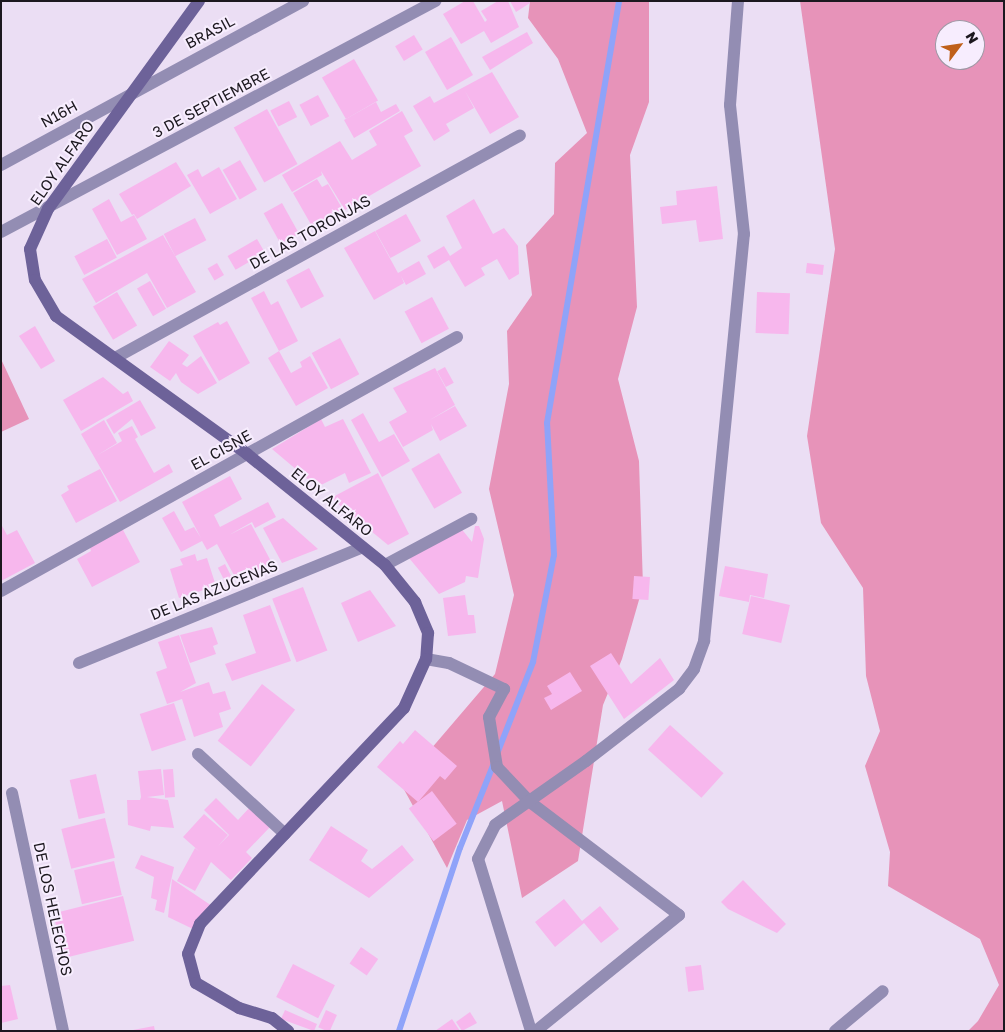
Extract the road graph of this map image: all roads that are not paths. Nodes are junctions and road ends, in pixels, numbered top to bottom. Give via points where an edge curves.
1 (199, 1) edge
2 (303, 1) edge
3 (434, 1) edge
4 (738, 1) edge
5 (133, 92) junction
6 (520, 135) dead end
7 (1, 165) edge
8 (48, 209) junction
9 (1, 232) edge
10 (458, 336) dead end
11 (115, 358) junction
12 (247, 454) junction
13 (471, 519) dead end
14 (361, 548) junction
15 (385, 565) junction
16 (1, 591) edge
17 (426, 659) junction
18 (79, 663) dead end
19 (198, 754) dead end
20 (12, 793) dead end
21 (530, 802) junction
22 (285, 834) junction
23 (883, 991) dead end
24 (63, 1031) edge
25 (288, 1031) edge
26 (531, 1031) edge
27 (536, 1031) edge
28 (835, 1031) edge

1 - 5 street, ELOY ALFARO
2 - 5 street, BRASIL
3 - 8 street, 3 DE SEPTIEMBRE
4 - 21 street via 730,104 744,234 704,642 694,669 679,689
5 - 7 street, N16H
5 - 8 street, ELOY ALFARO
6 - 11 street, DE LAS TORONJAS
8 - 9 street, 3 DE SEPTIEMBRE
8 - 11 street, ELOY ALFARO via 30,249 35,280 56,316
10 - 12 street, EL CISNE
11 - 12 street, ELOY ALFARO
12 - 14 street, ELOY ALFARO
12 - 16 street, EL CISNE
13 - 15 street
14 - 15 street, ELOY ALFARO
14 - 18 street, DE LAS AZUCENAS
15 - 17 street, ELOY ALFARO via 415,602 428,633
17 - 21 street via 448,663 504,689 489,718 497,767
17 - 22 street, ELOY ALFARO via 404,708
19 - 22 street
20 - 24 street, DE LOS HELECHOS
21 - 26 street via 495,825 478,860
21 - 27 street via 680,915
22 - 25 street, ELOY ALFARO via 200,924 188,954 196,982 239,1008 272,1018
23 - 28 street

